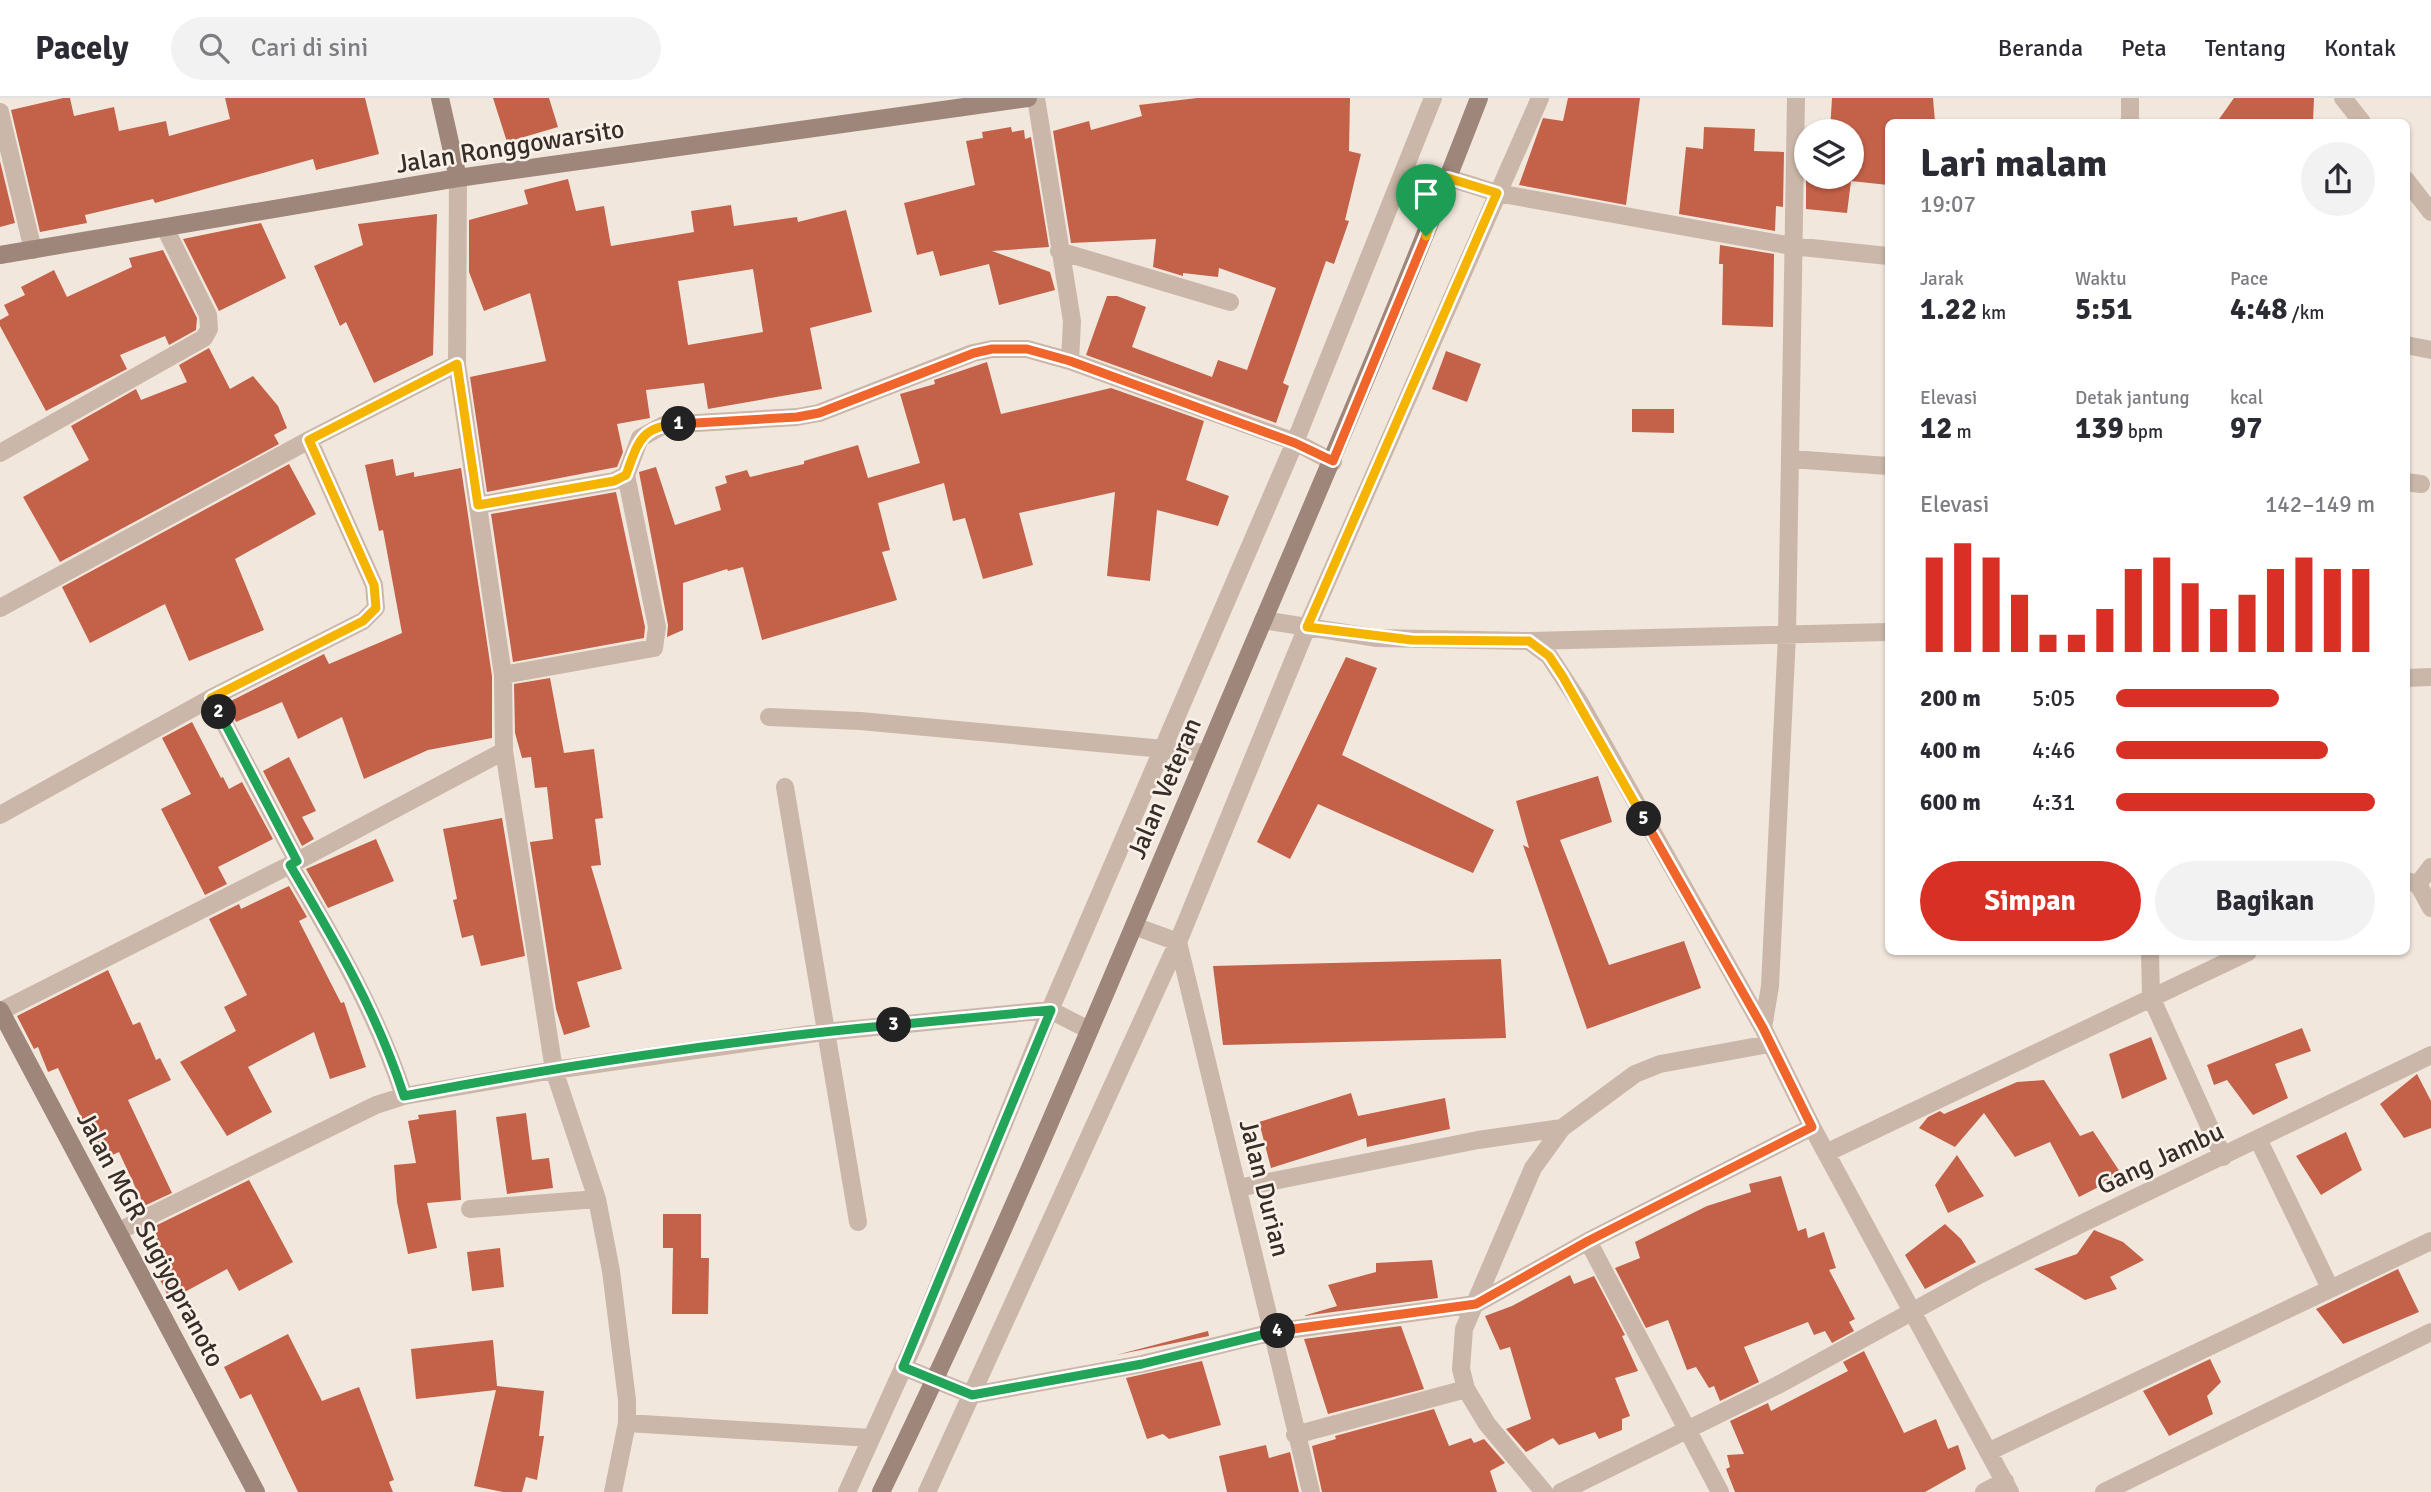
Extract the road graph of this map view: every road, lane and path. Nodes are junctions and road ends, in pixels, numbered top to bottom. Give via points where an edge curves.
1 (440, 98) edge
2 (1022, 98) edge
3 (1028, 98) edge
4 (1036, 98) edge
5 (1433, 98) edge
6 (1479, 98) edge
7 (1540, 98) edge
8 (1796, 98) edge
9 (2130, 98) edge
10 (2343, 98) edge
11 (0, 112) edge
12 (2130, 119) edge
13 (2360, 119) edge
14 (458, 178) junction
15 (1448, 178) junction
16 (2410, 185) edge
17 (1497, 193) junction
18 (2431, 212) edge
19 (166, 228) junction
20 (1792, 246) junction
21 (33, 250) junction
22 (1059, 251) junction
23 (0, 255) edge
24 (1885, 256) edge
25 (1230, 302) dead end
26 (2410, 346) edge
27 (2431, 350) edge
28 (1070, 361) junction
29 (457, 364) junction
30 (309, 440) junction
31 (1295, 443) junction
32 (0, 453) edge
33 (1791, 459) junction
34 (1333, 461) junction
35 (1885, 466) edge
36 (626, 475) junction
37 (478, 505) junction
38 (0, 608) edge
39 (1264, 620) junction
40 (1307, 627) junction
41 (1885, 632) edge
42 (1787, 635) junction
43 (1529, 641) junction
44 (503, 675) junction
45 (2431, 677) edge
46 (2410, 678) edge
47 (211, 698) junction
48 (769, 717) dead end
49 (1161, 748) junction
50 (504, 751) junction
51 (1207, 754) junction
52 (785, 787) dead end
53 (0, 815) edge
54 (294, 863) junction
55 (2431, 867) edge
56 (2412, 882) edge
57 (2431, 908) edge
58 (1134, 926) junction
59 (1178, 942) junction
60 (2150, 955) edge
61 (2242, 955) edge
62 (2151, 997) junction
63 (1, 1010) edge
64 (1051, 1010) junction
65 (1089, 1030) junction
66 (824, 1032) junction
67 (1766, 1036) junction
68 (2431, 1055) edge
69 (554, 1070) junction
70 (404, 1096) junction
71 (1812, 1127) junction
72 (1562, 1128) junction
73 (2259, 1140) junction
74 (1826, 1153) junction
75 (2222, 1157) junction
76 (1238, 1188) junction
77 (597, 1199) junction
78 (470, 1209) dead end
79 (858, 1222) dead end
80 (119, 1231) junction
81 (1588, 1241) junction
82 (2431, 1241) edge
83 (2330, 1288) junction
84 (1476, 1304) junction
85 (1913, 1312) junction
86 (1273, 1332) junction
87 (2431, 1332) edge
88 (903, 1367) junction
89 (935, 1381) junction
90 (1466, 1389) junction
91 (972, 1395) junction
92 (627, 1423) junction
93 (1687, 1430) junction
94 (1295, 1435) junction
95 (871, 1438) junction
96 (1988, 1452) junction
97 (2007, 1487) edge
98 (256, 1492) edge
99 (613, 1492) edge
100 (847, 1492) edge
101 (881, 1492) edge
102 (927, 1492) edge
103 (1311, 1492) edge
104 (1544, 1492) edge
105 (1561, 1492) edge
106 (1720, 1492) edge
107 (1983, 1492) edge
108 (2104, 1492) edge

1 - 14 street
2 - 3 street, Jalan Ronggowarsito
2 - 14 street, Jalan Ronggowarsito
4 - 22 street
5 - 31 street
6 - 15 street, Jalan Veteran
7 - 17 street
8 - 20 street
9 - 12 street
10 - 13 street
11 - 21 street
14 - 19 street, Jalan Ronggowarsito
14 - 29 street
15 - 17 street
15 - 34 street, Jalan Veteran
16 - 18 street
17 - 20 street
17 - 40 street
19 - 21 street, Jalan Ronggowarsito
19 - 32 street via 208,315 204,338
20 - 24 street
20 - 33 street
21 - 23 street, Jalan Ronggowarsito
22 - 25 street
22 - 28 street via 1072,321
26 - 27 street
28 - 31 street
28 - 36 street via 1027,349 992,349 819,413 664,425 640,438
29 - 30 street
29 - 37 street
30 - 38 street
30 - 47 street via 369,574 376,608 363,621
31 - 34 street
31 - 49 street
33 - 35 street
33 - 42 street
34 - 39 street, Jalan Veteran
36 - 37 street
36 - 44 street via 657,627 654,648
37 - 44 street
39 - 40 street
39 - 51 street, Jalan Veteran
40 - 43 street via 1412,640
40 - 59 street
41 - 42 street
42 - 43 street
42 - 67 street
43 - 67 street via 1549,656 1580,703
44 - 50 street
45 - 46 street
47 - 53 street
47 - 54 street
48 - 49 street
49 - 51 street
49 - 64 street
50 - 54 street
50 - 69 street
51 - 58 street, Jalan Veteran
52 - 66 street
54 - 63 street
54 - 70 street via 386,1041
55 - 56 street
56 - 57 street
58 - 59 street
58 - 65 street, Jalan Veteran
59 - 76 street, Jalan Durian
59 - 91 street
60 - 62 street
61 - 62 street
62 - 74 street
62 - 75 street
63 - 80 street, Jalan MGR Sugiyopranoto
64 - 65 street
64 - 66 street
64 - 88 street
65 - 89 street, Jalan Veteran
66 - 69 street
66 - 79 street
67 - 71 street
67 - 72 street via 1635,1074
68 - 73 street, Gang Jambu
69 - 70 street
69 - 77 street
70 - 80 street via 376,1105
71 - 74 street
71 - 81 street
72 - 76 street
72 - 84 street via 1533,1168
73 - 75 street, Gang Jambu
73 - 83 street
74 - 85 street
75 - 85 street, Gang Jambu
76 - 86 street, Jalan Durian
77 - 78 street
77 - 92 street via 612,1284
80 - 98 street, Jalan MGR Sugiyopranoto
81 - 84 street
81 - 93 street
82 - 83 street
83 - 96 street
84 - 86 street
84 - 90 street via 1462,1345
85 - 93 street, Gang Jambu
85 - 96 street
86 - 91 street via 1142,1364
86 - 94 street, Jalan Durian
87 - 108 street
88 - 89 street
88 - 95 street
89 - 91 street
89 - 101 street, Jalan Veteran
90 - 94 street
90 - 104 street via 1487,1424
91 - 102 street
92 - 95 street
92 - 99 street
93 - 105 street, Gang Jambu
93 - 106 street
94 - 103 street, Jalan Durian
95 - 100 street
96 - 97 street
97 - 107 street

